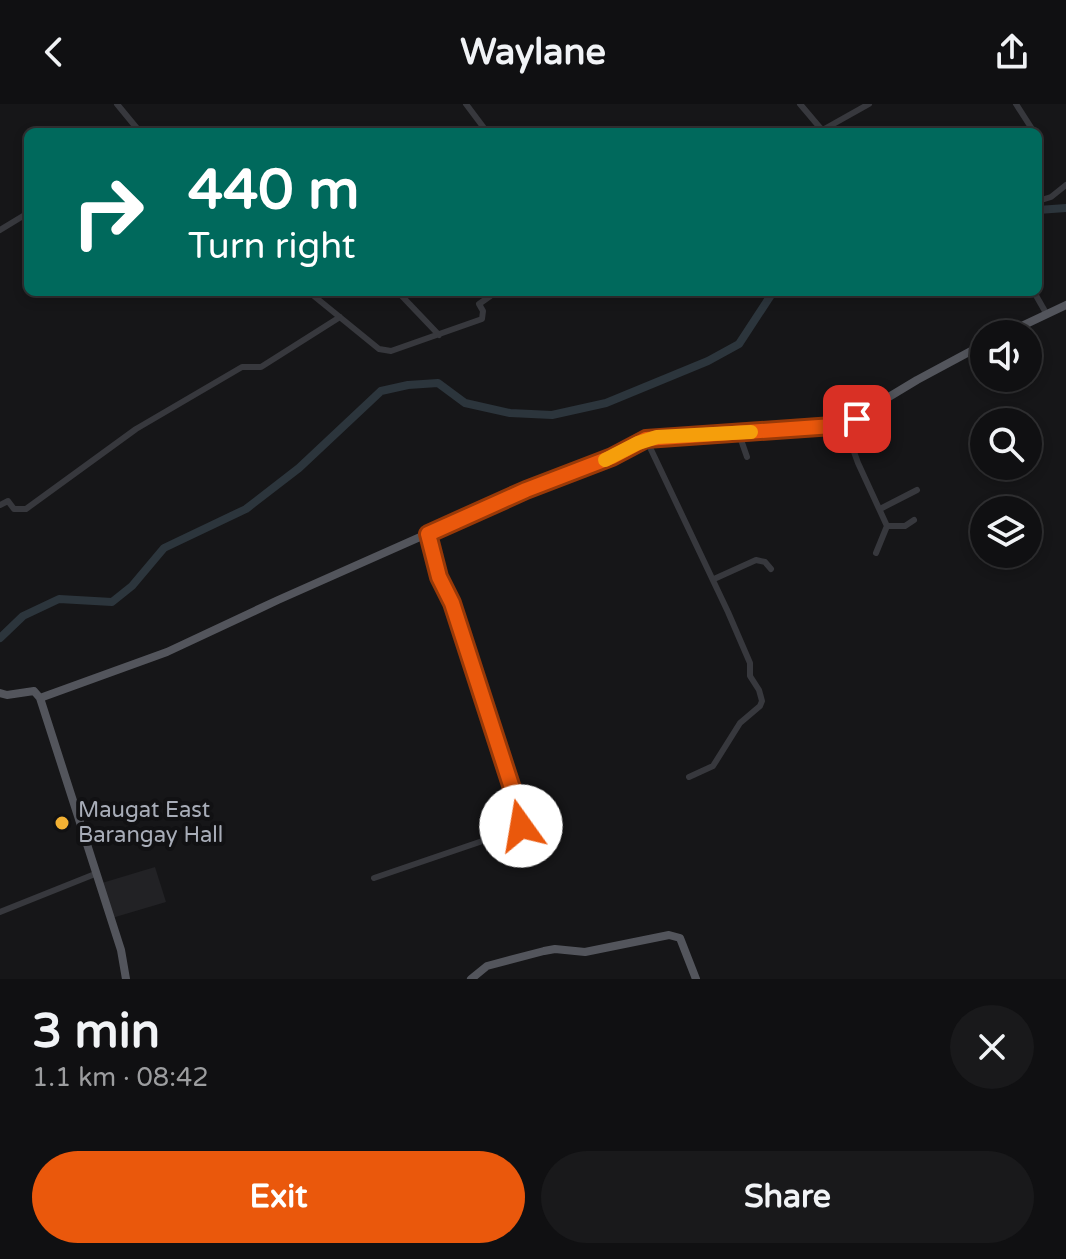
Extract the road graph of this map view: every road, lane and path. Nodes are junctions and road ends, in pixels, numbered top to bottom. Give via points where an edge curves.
1 (117, 104) edge
2 (466, 104) edge
3 (800, 104) edge
4 (869, 104) edge
5 (1016, 104) edge
6 (855, 108) edge
7 (137, 128) edge
8 (484, 128) edge
9 (819, 128) edge
10 (825, 128) edge
11 (1031, 128) edge
12 (1066, 185) edge
13 (1042, 200) edge
14 (24, 215) edge
15 (0, 230) edge
16 (314, 296) edge
17 (402, 296) edge
18 (490, 296) edge
19 (1036, 296) edge
20 (1066, 305) edge
21 (1046, 313) junction
22 (340, 317) junction
23 (1032, 320) edge
24 (439, 335) junction
25 (970, 352) edge
26 (844, 424) junction
27 (739, 434) junction
28 (646, 439) junction
29 (747, 457) dead end
30 (917, 490) dead end
31 (0, 505) edge
32 (880, 509) junction
33 (914, 520) dead end
34 (887, 526) junction
35 (428, 534) junction
36 (876, 553) dead end
37 (771, 569) dead end
38 (714, 579) junction
39 (0, 693) edge
40 (40, 698) junction
41 (689, 777) dead end
42 (95, 874) junction
43 (374, 878) dead end
44 (0, 912) edge
45 (126, 979) edge
46 (471, 979) edge
47 (696, 979) edge

1 - 7 street
2 - 8 street
3 - 9 street
4 - 6 street
5 - 11 street
6 - 10 street
12 - 13 street
14 - 15 street
16 - 22 street
17 - 24 street
18 - 24 street via 479,304 482,319
19 - 21 street
20 - 21 main road
21 - 23 main road
22 - 24 street via 379,349 391,351
22 - 31 street via 261,367 242,367 136,429 26,509 14,509 8,501
25 - 26 main road
26 - 27 main road
26 - 32 street
27 - 28 main road
27 - 29 street
28 - 35 main road
28 - 38 street
30 - 32 street
32 - 34 street
33 - 34 street
34 - 36 street
35 - 40 main road via 167,652
35 - 43 street via 522,823 515,830
37 - 38 street via 756,560
38 - 41 street via 762,701 740,723 713,766
39 - 40 main road via 34,691
40 - 42 main road
42 - 44 street
42 - 45 main road
46 - 47 main road via 487,966 544,951 585,952 669,935 680,938

